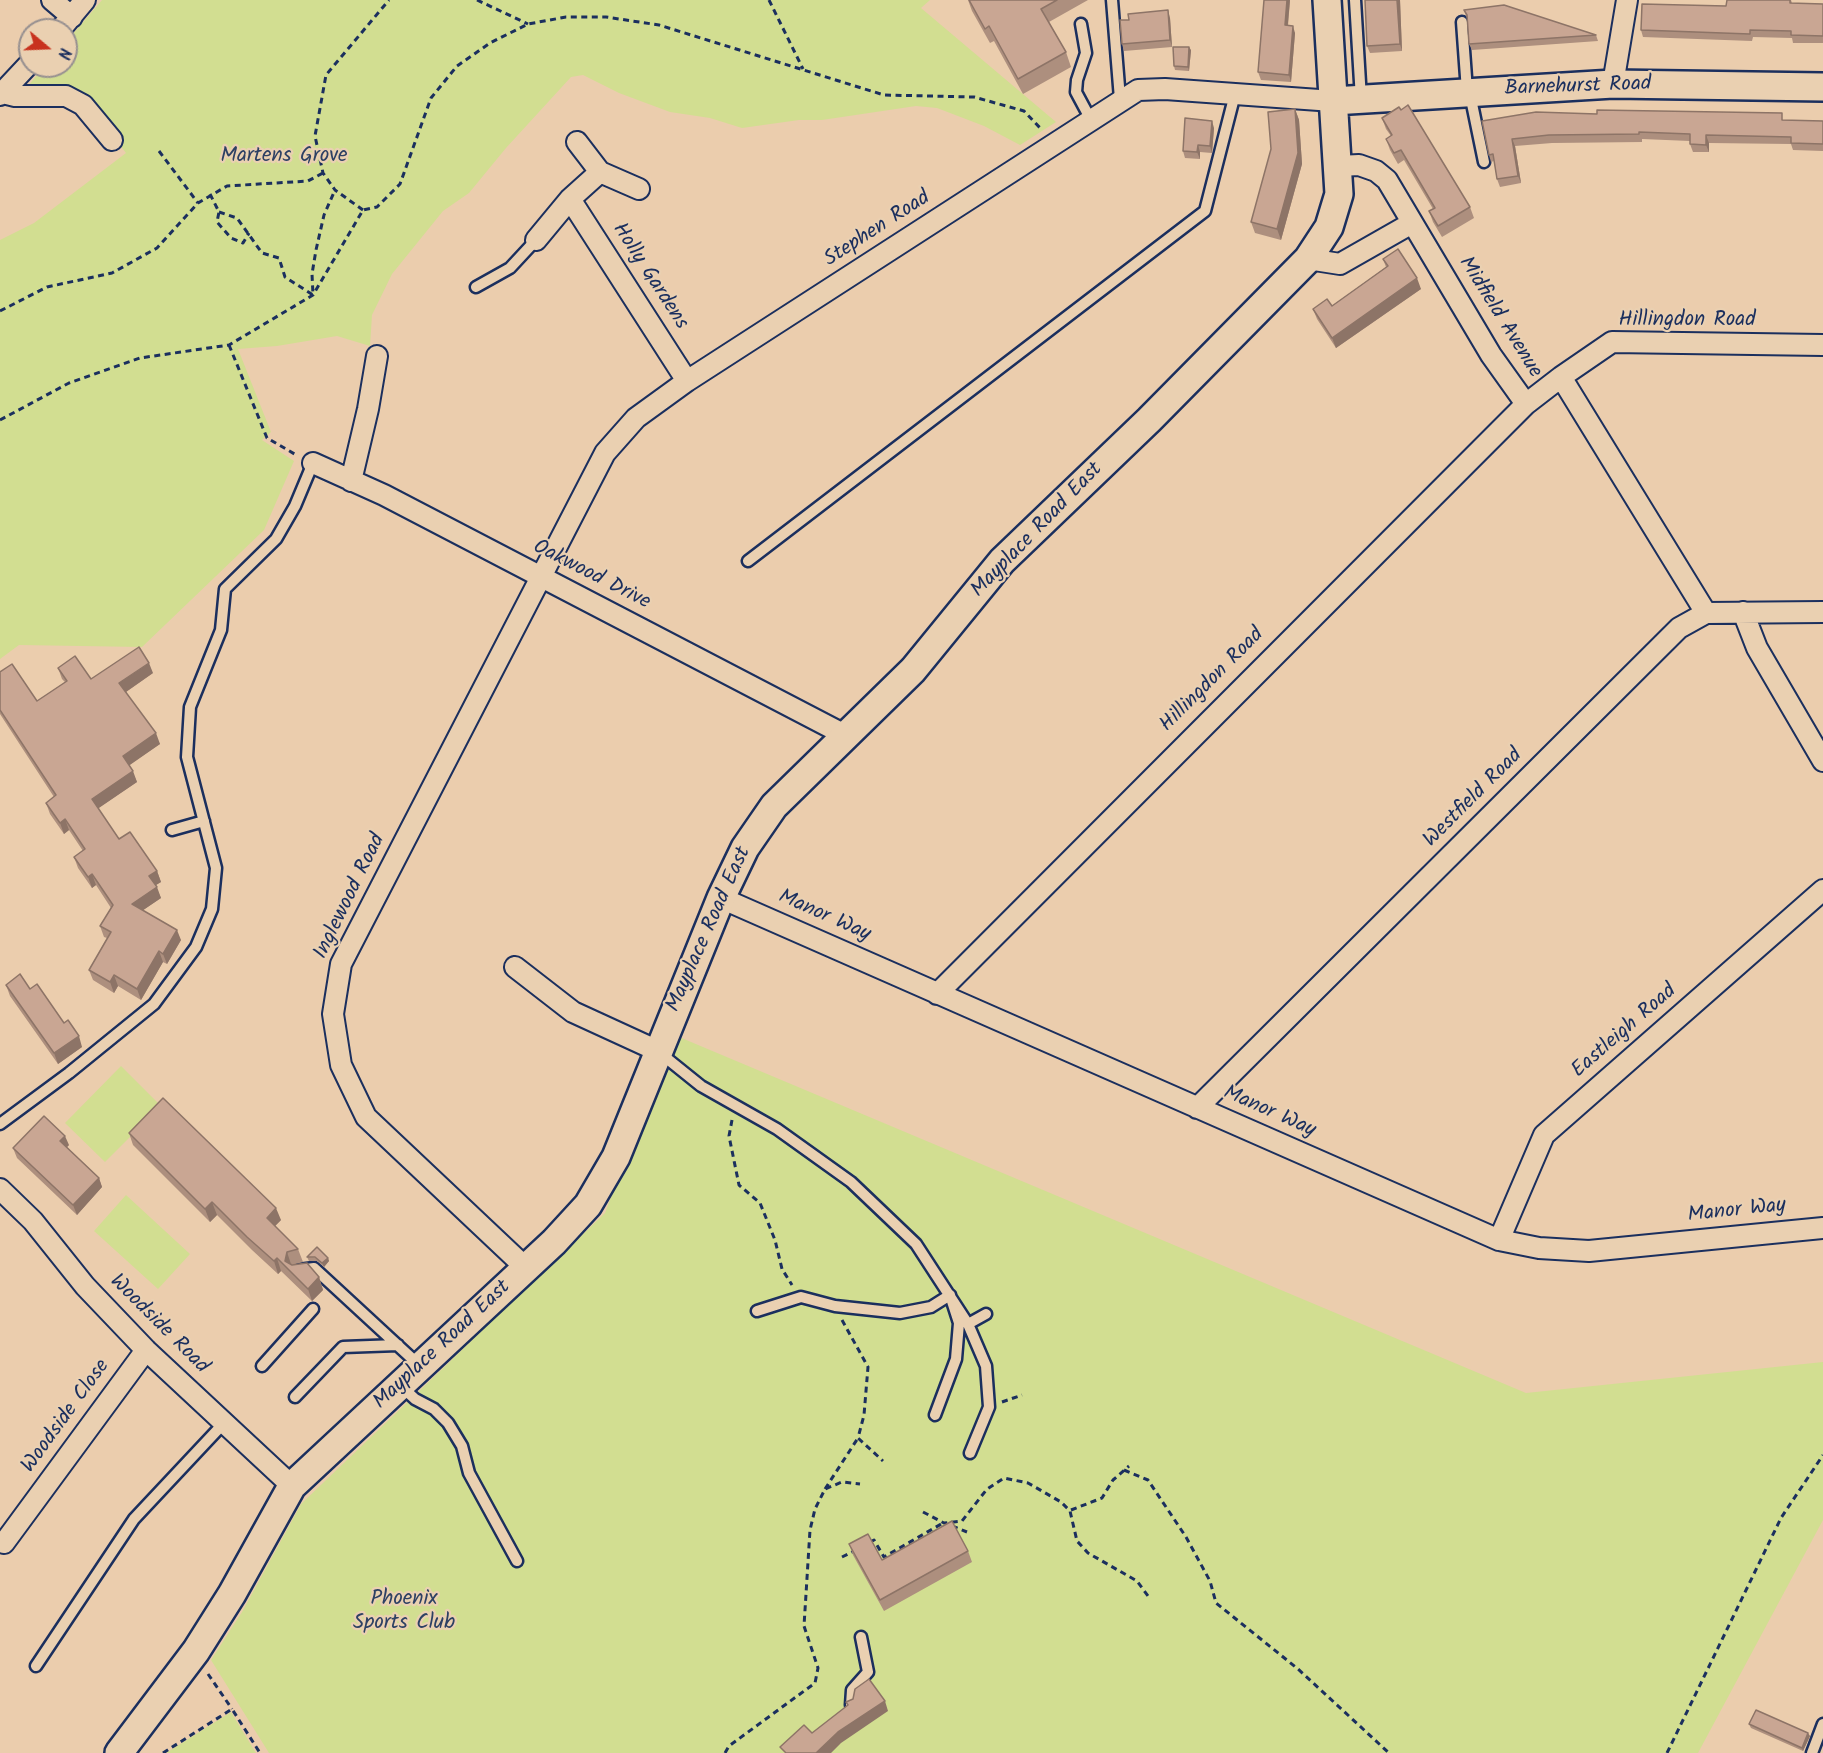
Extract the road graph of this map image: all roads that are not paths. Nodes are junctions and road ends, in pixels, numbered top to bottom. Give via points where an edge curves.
1 (52, 0) edge
2 (86, 0) edge
3 (1112, 0) edge
4 (1327, 0) edge
5 (1355, 0) edge
6 (1626, 0) edge
7 (63, 18) edge
8 (70, 18) edge
9 (1462, 22) dead end
10 (1081, 24) dead end
11 (18, 76) edge
12 (1614, 84) junction
13 (1823, 87) edge
14 (1468, 91) junction
15 (1, 94) edge
16 (1235, 94) junction
17 (1120, 99) junction
18 (1361, 99) junction
19 (1333, 101) junction
20 (1091, 120) junction
21 (112, 141) dead end
22 (577, 142) dead end
23 (1484, 162) dead end
24 (1339, 166) junction
25 (600, 172) junction
26 (639, 189) dead end
27 (570, 199) junction
28 (1412, 223) junction
29 (536, 240) joint
30 (1308, 259) junction
31 (476, 287) dead end
32 (1823, 345) edge
33 (376, 356) dead end
34 (1561, 377) junction
35 (687, 381) junction
36 (1526, 404) junction
37 (313, 463) joint
38 (351, 481) junction
39 (748, 561) dead end
40 (541, 577) junction
41 (1743, 612) junction
42 (1823, 612) edge
43 (1706, 613) junction
44 (845, 735) junction
45 (1823, 761) edge
46 (204, 821) junction
47 (172, 830) dead end
48 (1823, 890) edge
49 (721, 898) junction
50 (515, 967) dead end
51 (937, 994) junction
52 (657, 1051) junction
53 (1197, 1108) junction
54 (0, 1124) edge
55 (0, 1189) edge
56 (1823, 1228) edge
57 (1499, 1240) junction
58 (526, 1268) junction
59 (296, 1270) edge
60 (950, 1295) junction
61 (313, 1309) dead end
62 (757, 1311) dead end
63 (986, 1314) dead end
64 (968, 1324) junction
65 (398, 1345) junction
66 (146, 1350) junction
67 (262, 1366) dead end
68 (421, 1368) junction
69 (401, 1386) junction
70 (295, 1397) dead end
71 (935, 1415) dead end
72 (224, 1423) junction
73 (970, 1453) dead end
74 (292, 1486) junction
75 (4, 1543) dead end
76 (517, 1561) dead end
77 (861, 1637) dead end
78 (36, 1666) dead end
79 (851, 1705) edge
80 (1823, 1724) edge
81 (119, 1753) edge
82 (1812, 1753) edge

1 - 7 street
2 - 8 street
3 - 17 lane
4 - 19 street, Mayplace Road East
5 - 18 lane
6 - 12 street
9 - 14 lane
10 - 20 lane via 1086,53 1076,92
11 - 15 street
12 - 13 street, Barnehurst Road
12 - 14 street, Barnehurst Road
14 - 18 street, Barnehurst Road
14 - 23 lane
15 - 21 street via 66,96 83,105
16 - 17 street, Stephen Road via 1166,88 1138,90
16 - 19 street, Stephen Road
16 - 39 lane via 1205,212
17 - 20 street, Stephen Road
18 - 19 street, Barnehurst Road
19 - 24 street, Mayplace Road East
20 - 35 street, Stephen Road
22 - 25 street
24 - 28 street, Midfield Avenue via 1359,165 1376,171 1387,180
24 - 30 street, Mayplace Road East via 1339,194 1329,227
25 - 26 street
25 - 27 street
27 - 29 street
27 - 35 street, Holly Gardens
28 - 30 street via 1340,264
28 - 36 street, Midfield Avenue via 1491,355
29 - 31 lane via 510,268
30 - 44 street, Mayplace Road East via 1002,561 913,670
32 - 34 street, Hillingdon Road via 1612,342
33 - 38 street
34 - 36 street, Midfield Avenue
34 - 43 street, Midfield Avenue
35 - 40 street, Stephen Road via 636,418 605,453
36 - 51 street, Hillingdon Road
37 - 38 street, Oakwood Drive
37 - 46 lane via 276,539 225,589 221,630 190,707 187,757
38 - 40 street, Oakwood Drive
40 - 44 street, Oakwood Drive
40 - 58 street, Inglewood Road via 341,964 333,1014 341,1065 366,1117
41 - 42 street, Westfield Road
41 - 43 street, Westfield Road
41 - 45 street via 1757,648
43 - 53 street, Westfield Road via 1679,628
44 - 49 street, Mayplace Road East via 774,806 745,848
46 - 47 lane
46 - 54 lane via 216,868 212,909 195,947 154,1004
48 - 57 street, Eastleigh Road via 1544,1135
49 - 51 street, Manor Way
49 - 52 street, Mayplace Road East
50 - 52 street via 573,1012
51 - 53 street, Manor Way
52 - 58 street, Mayplace Road East via 616,1157 588,1206
52 - 60 lane via 679,1070 734,1107 777,1129 851,1182 916,1244
53 - 57 street, Manor Way
55 - 66 street, Woodside Road
56 - 57 street, Manor Way via 1589,1251 1539,1248
58 - 68 street, Mayplace Road East
59 - 65 lane via 314,1268
60 - 62 lane via 931,1307 900,1313 835,1306 801,1297
60 - 64 lane
60 - 71 lane via 959,1323 956,1359
61 - 67 lane
63 - 64 lane
64 - 73 lane via 986,1366 989,1407
65 - 68 lane
65 - 70 lane via 343,1347
66 - 72 street, Woodside Road
66 - 75 street, Woodside Close
68 - 69 street, Mayplace Road East
69 - 74 street, Mayplace Road East
69 - 76 lane via 448,1423 462,1446 469,1473
72 - 74 street, Woodside Road
72 - 78 lane via 134,1519
74 - 81 street, Mayplace Road East via 196,1651
77 - 79 lane via 868,1672 852,1690
80 - 82 lane

